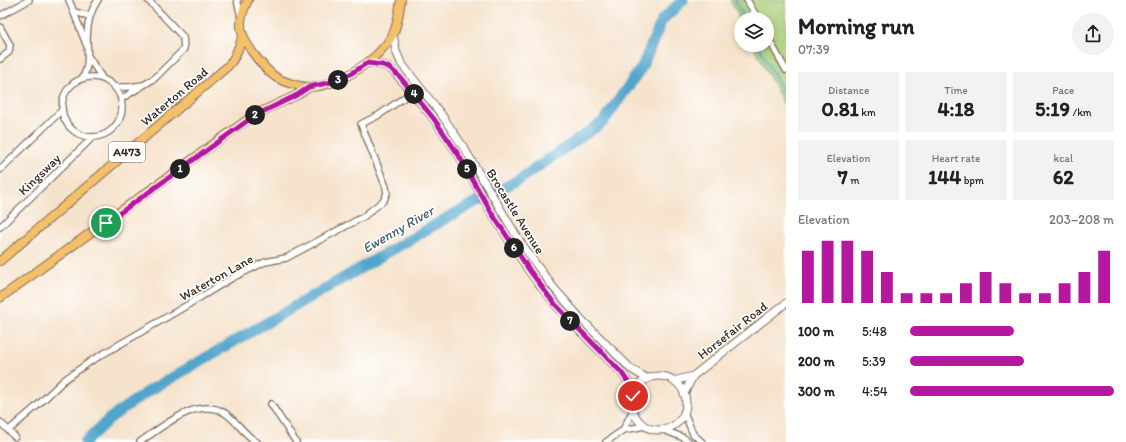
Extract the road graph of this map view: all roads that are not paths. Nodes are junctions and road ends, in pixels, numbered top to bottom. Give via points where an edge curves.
1 (29, 0) edge
2 (69, 0) edge
3 (98, 0) edge
4 (236, 0) edge
5 (248, 0) edge
6 (401, 0) edge
7 (747, 0) edge
8 (149, 2) edge
9 (74, 12) junction
10 (754, 12) edge
11 (0, 16) edge
12 (90, 16) junction
13 (241, 18) junction
14 (0, 27) edge
15 (393, 34) junction
16 (242, 36) junction
17 (87, 46) junction
18 (774, 49) edge
19 (88, 56) junction
20 (0, 59) edge
21 (367, 63) junction
22 (786, 70) edge
23 (82, 78) junction
24 (102, 78) junction
25 (145, 85) junction
26 (115, 87) junction
27 (309, 87) junction
28 (412, 92) junction
29 (121, 99) junction
30 (62, 110) junction
31 (93, 137) junction
32 (0, 170) edge
33 (0, 227) edge
34 (0, 262) edge
35 (0, 298) edge
36 (786, 302) edge
37 (693, 376) junction
38 (648, 379) junction
39 (673, 381) junction
40 (684, 394) junction
41 (633, 396) junction
42 (271, 404) dead end
43 (632, 410) junction
44 (684, 412) junction
45 (0, 422) edge
46 (645, 426) junction
47 (9, 430) junction
48 (623, 430) junction
49 (664, 430) junction
50 (15, 436) dead end
51 (140, 442) edge
52 (257, 442) edge
53 (296, 442) edge
54 (606, 442) edge
55 (689, 442) edge
56 (702, 442) edge

1 - 11 street
2 - 9 street
3 - 12 street
4 - 13 street
5 - 13 main road
6 - 15 main road
7 - 10 street
8 - 25 street via 183,37 184,45 182,52
9 - 12 street
9 - 17 street
12 - 17 street
13 - 16 main road
14 - 20 street via 10,45 9,52
15 - 21 main road
15 - 38 street, Brocastle Avenue via 401,64 441,114 519,240 553,287 612,351 631,369
16 - 27 main road via 257,58 276,77
16 - 34 main road, Waterton Road / A473 via 238,53 228,66
17 - 19 street
18 - 22 street
19 - 23 street
19 - 24 street
21 - 27 main road via 336,81
21 - 28 street, Brocastle Avenue via 390,68
23 - 24 street
23 - 30 street via 68,88
24 - 26 street
25 - 26 street
25 - 29 street
26 - 29 street
27 - 35 main road via 254,116
28 - 41 street, Brocastle Avenue via 458,154 491,212 530,271 554,303 621,372
28 - 47 street, Waterton Lane via 380,115 360,124 386,187 384,200 363,217 286,258 265,262 232,278 91,361 64,380
29 - 31 street via 122,113 116,126 109,132
30 - 31 street via 72,129 83,136
30 - 32 street
31 - 33 street, Kingsway
36 - 37 street, Horsefair Road
37 - 39 street, Horsefair Road
37 - 40 street, Horsefair Road
38 - 39 street via 661,377
38 - 41 street via 641,383
39 - 40 street
40 - 44 street
41 - 43 street
42 - 53 street
43 - 46 street via 639,422
43 - 48 street
44 - 49 street via 676,424
44 - 56 street via 693,434
45 - 47 street
46 - 48 street
46 - 49 street
47 - 50 street
48 - 54 street
49 - 55 street
51 - 52 street via 185,413 200,408 213,408 225,414 249,438

